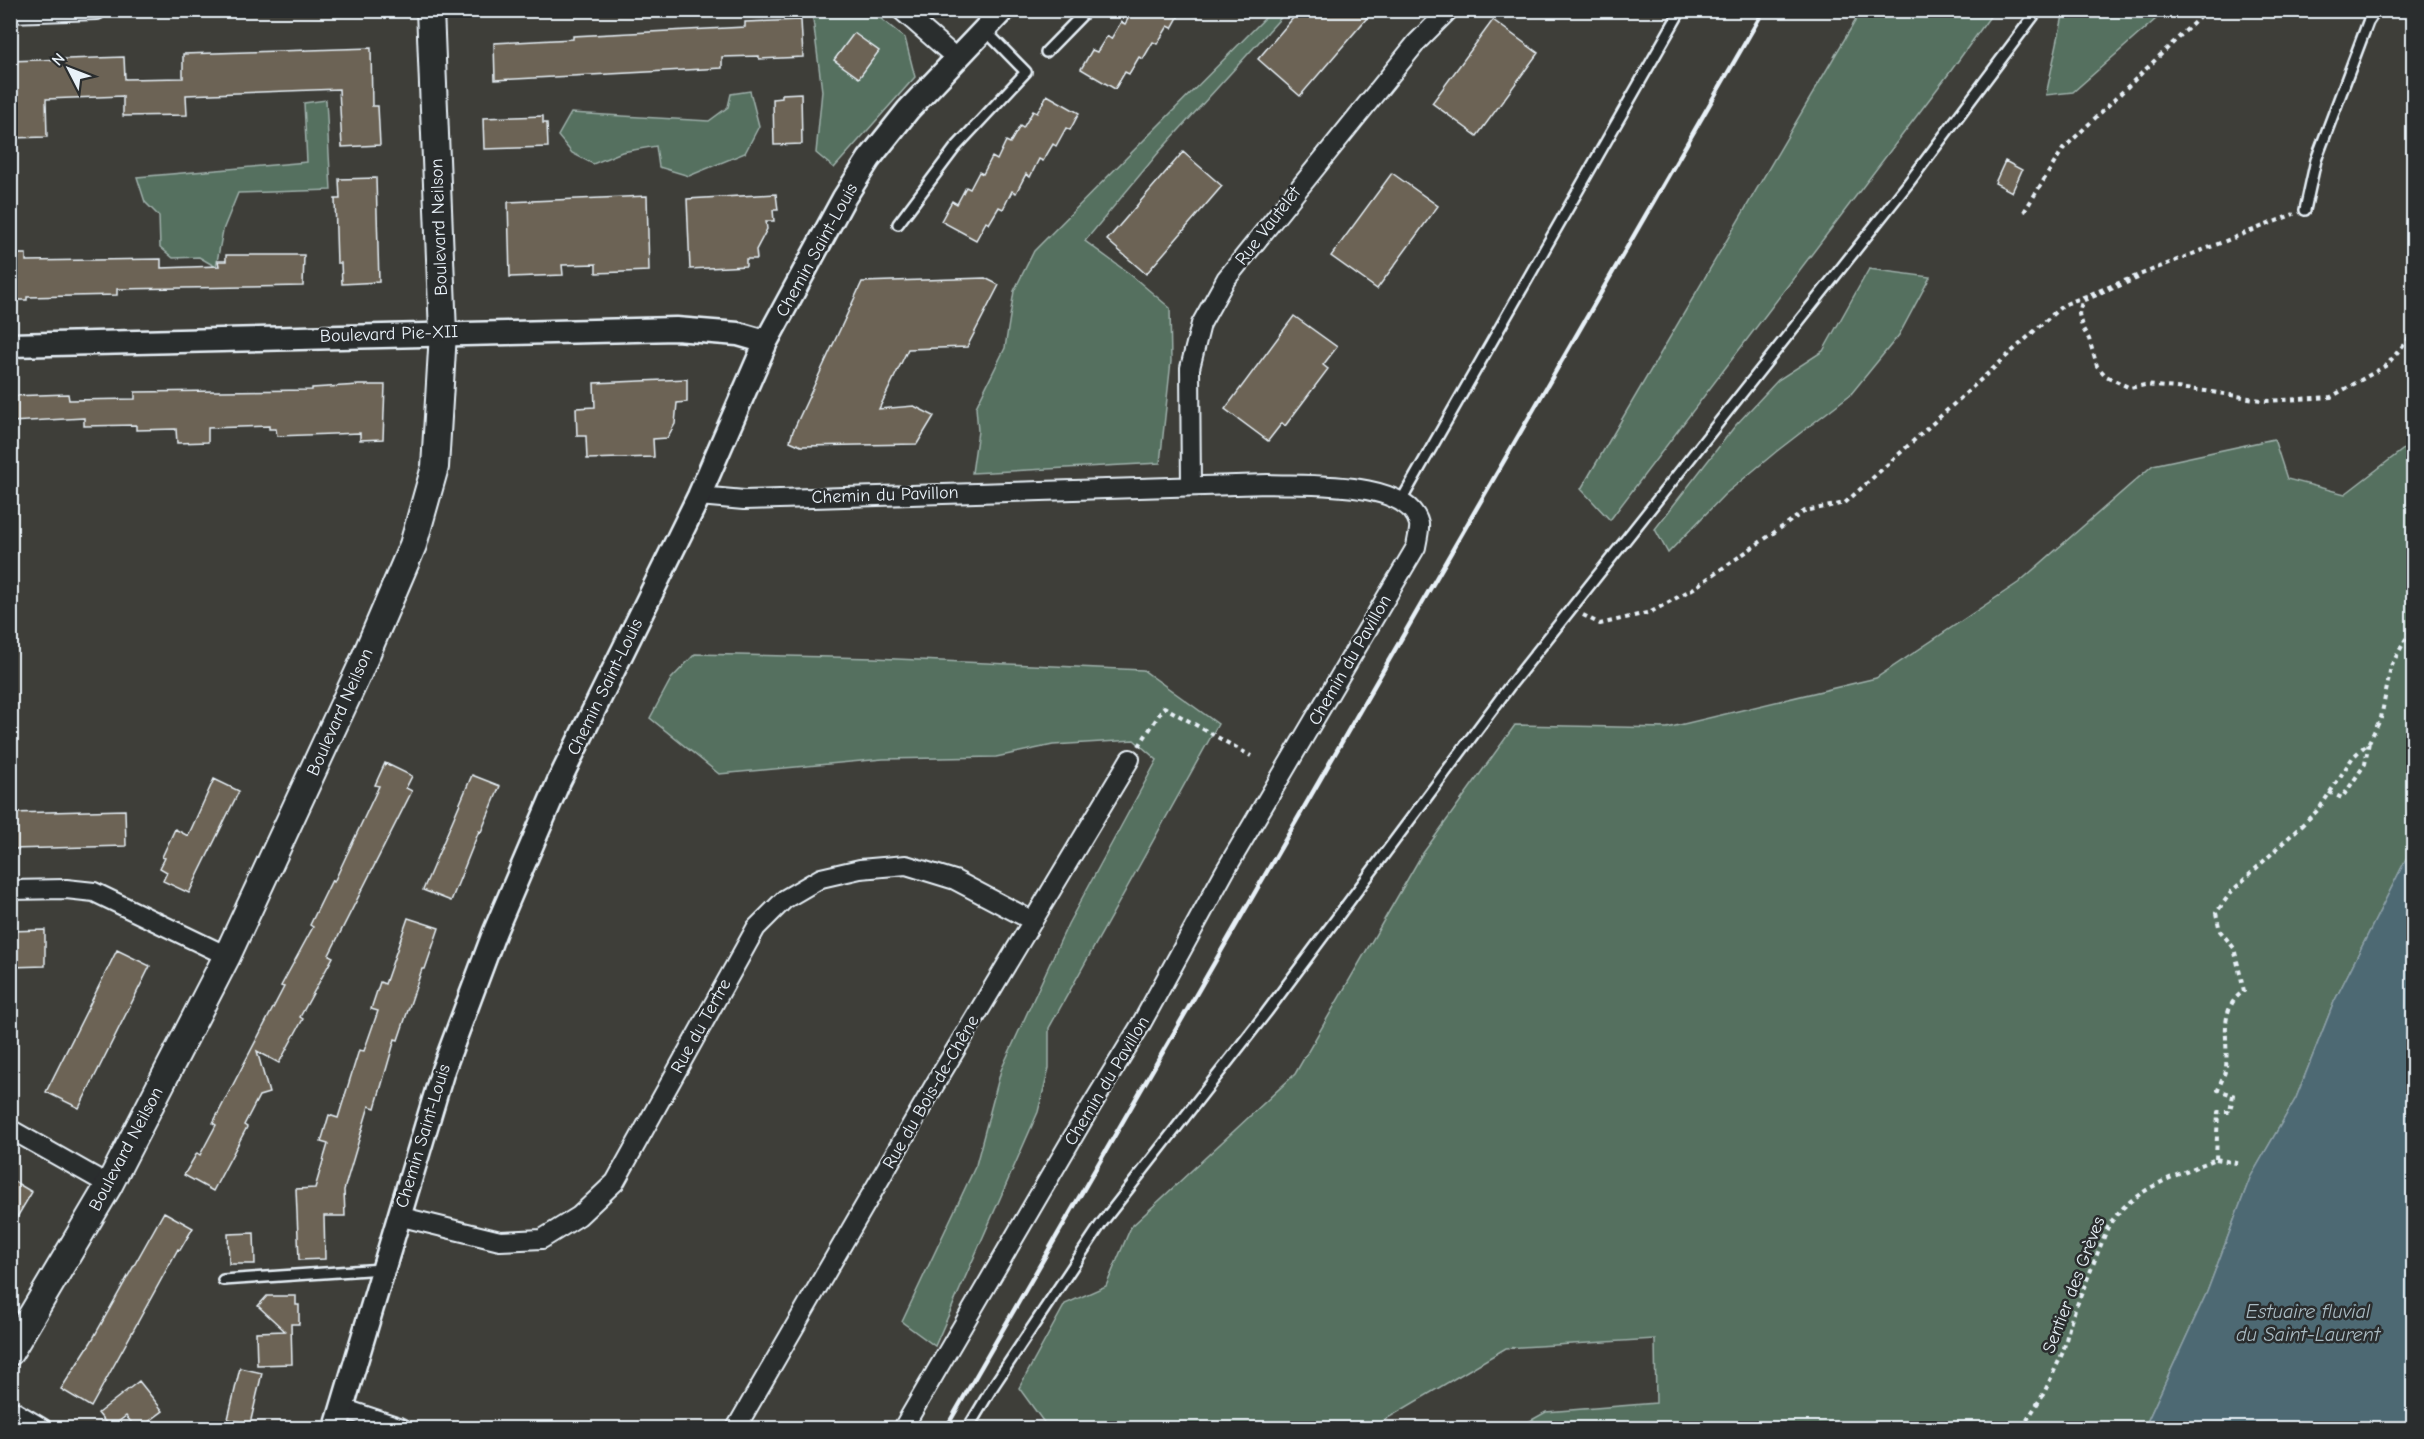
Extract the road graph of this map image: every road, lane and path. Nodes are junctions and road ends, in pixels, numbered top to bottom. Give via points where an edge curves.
1 (97, 10) edge
2 (430, 10) edge
3 (901, 10) edge
4 (1003, 10) edge
5 (1087, 10) edge
6 (1449, 10) edge
7 (1681, 10) edge
8 (2038, 10) edge
9 (2207, 10) edge
10 (2376, 10) edge
11 (10, 13) edge
12 (984, 29) junction
13 (1046, 52) dead end
14 (956, 58) junction
15 (2306, 210) junction
16 (2024, 212) dead end
17 (898, 224) dead end
18 (2414, 332) edge
19 (443, 333) junction
20 (766, 342) junction
21 (10, 345) edge
22 (1191, 486) junction
23 (699, 496) junction
24 (1401, 501) junction
25 (1570, 608) junction
26 (2414, 624) edge
27 (2370, 742) junction
28 (1251, 756) dead end
29 (1130, 759) joint
30 (2329, 792) junction
31 (10, 891) edge
32 (1031, 920) junction
33 (227, 956) junction
34 (10, 1129) edge
35 (2216, 1159) junction
36 (2241, 1164) dead end
37 (109, 1185) junction
38 (398, 1216) junction
39 (382, 1269) junction
40 (224, 1280) dead end
41 (10, 1352) edge
42 (10, 1409) edge
43 (339, 1418) edge
44 (42, 1428) edge
45 (402, 1428) edge
46 (736, 1428) edge
47 (903, 1428) edge
48 (968, 1428) edge
49 (1613, 1428) edge
50 (1700, 1428) edge
51 (2022, 1428) edge

1 - 11 street
2 - 19 main road, Boulevard Neilson
3 - 14 street
4 - 12 street, Chemin Saint-Louis
5 - 13 lane
6 - 22 street, Rue Vautelet via 1417,42 1226,279 1202,324 1190,368
7 - 24 lane
8 - 25 lane via 1907,185
9 - 16 path via 2063,149
10 - 15 lane via 2316,160
12 - 14 street, Chemin Saint-Louis
12 - 17 lane via 1026,72 955,148
14 - 20 street, Chemin Saint-Louis via 869,159
15 - 18 path via 2082,301 2079,315 2097,366 2106,376 2130,388 2145,385 2267,401 2331,397 2387,365
15 - 25 path via 2063,305 1845,502 1805,512 1652,612 1600,624
19 - 20 street, Boulevard Pie-XII via 676,329 738,334
19 - 21 street, Boulevard Pie-XII
19 - 33 main road, Boulevard Neilson via 435,467 413,545
20 - 23 street, Chemin Saint-Louis
22 - 23 street, Chemin du Pavillon via 744,500
22 - 24 street, Chemin du Pavillon via 1337,487 1385,494
23 - 38 street, Chemin Saint-Louis via 560,781 495,931 443,1070
24 - 47 street, Chemin du Pavillon via 1419,525 1416,547
25 - 48 lane via 1266,1013 1101,1224
26 - 27 path via 2391,666 2381,718
27 - 30 path via 2353,757
27 - 30 path via 2365,764 2342,798
28 - 29 path via 1164,707
29 - 32 street, Rue du Bois-de-Chêne
30 - 35 path via 2319,809 2232,891 2216,913 2220,931 2234,948 2244,991 2231,1004 2224,1029 2226,1067 2218,1090 2233,1095 2230,1112 2218,1112
31 - 33 street via 94,892
32 - 38 street, Rue du Tertre via 955,880 906,865 821,878 785,899 756,928 615,1182 579,1216 542,1239 500,1241
32 - 46 street, Rue du Bois-de-Chêne
33 - 37 main road, Boulevard Neilson
34 - 37 street
35 - 36 path
35 - 51 path, Sentier des Grèves via 2150,1187 2114,1215 2071,1320 2063,1353
37 - 41 main road, Boulevard Neilson
38 - 39 street, Chemin Saint-Louis
39 - 40 lane
39 - 43 street, Chemin Saint-Louis
42 - 44 street
43 - 45 street
49 - 50 path

